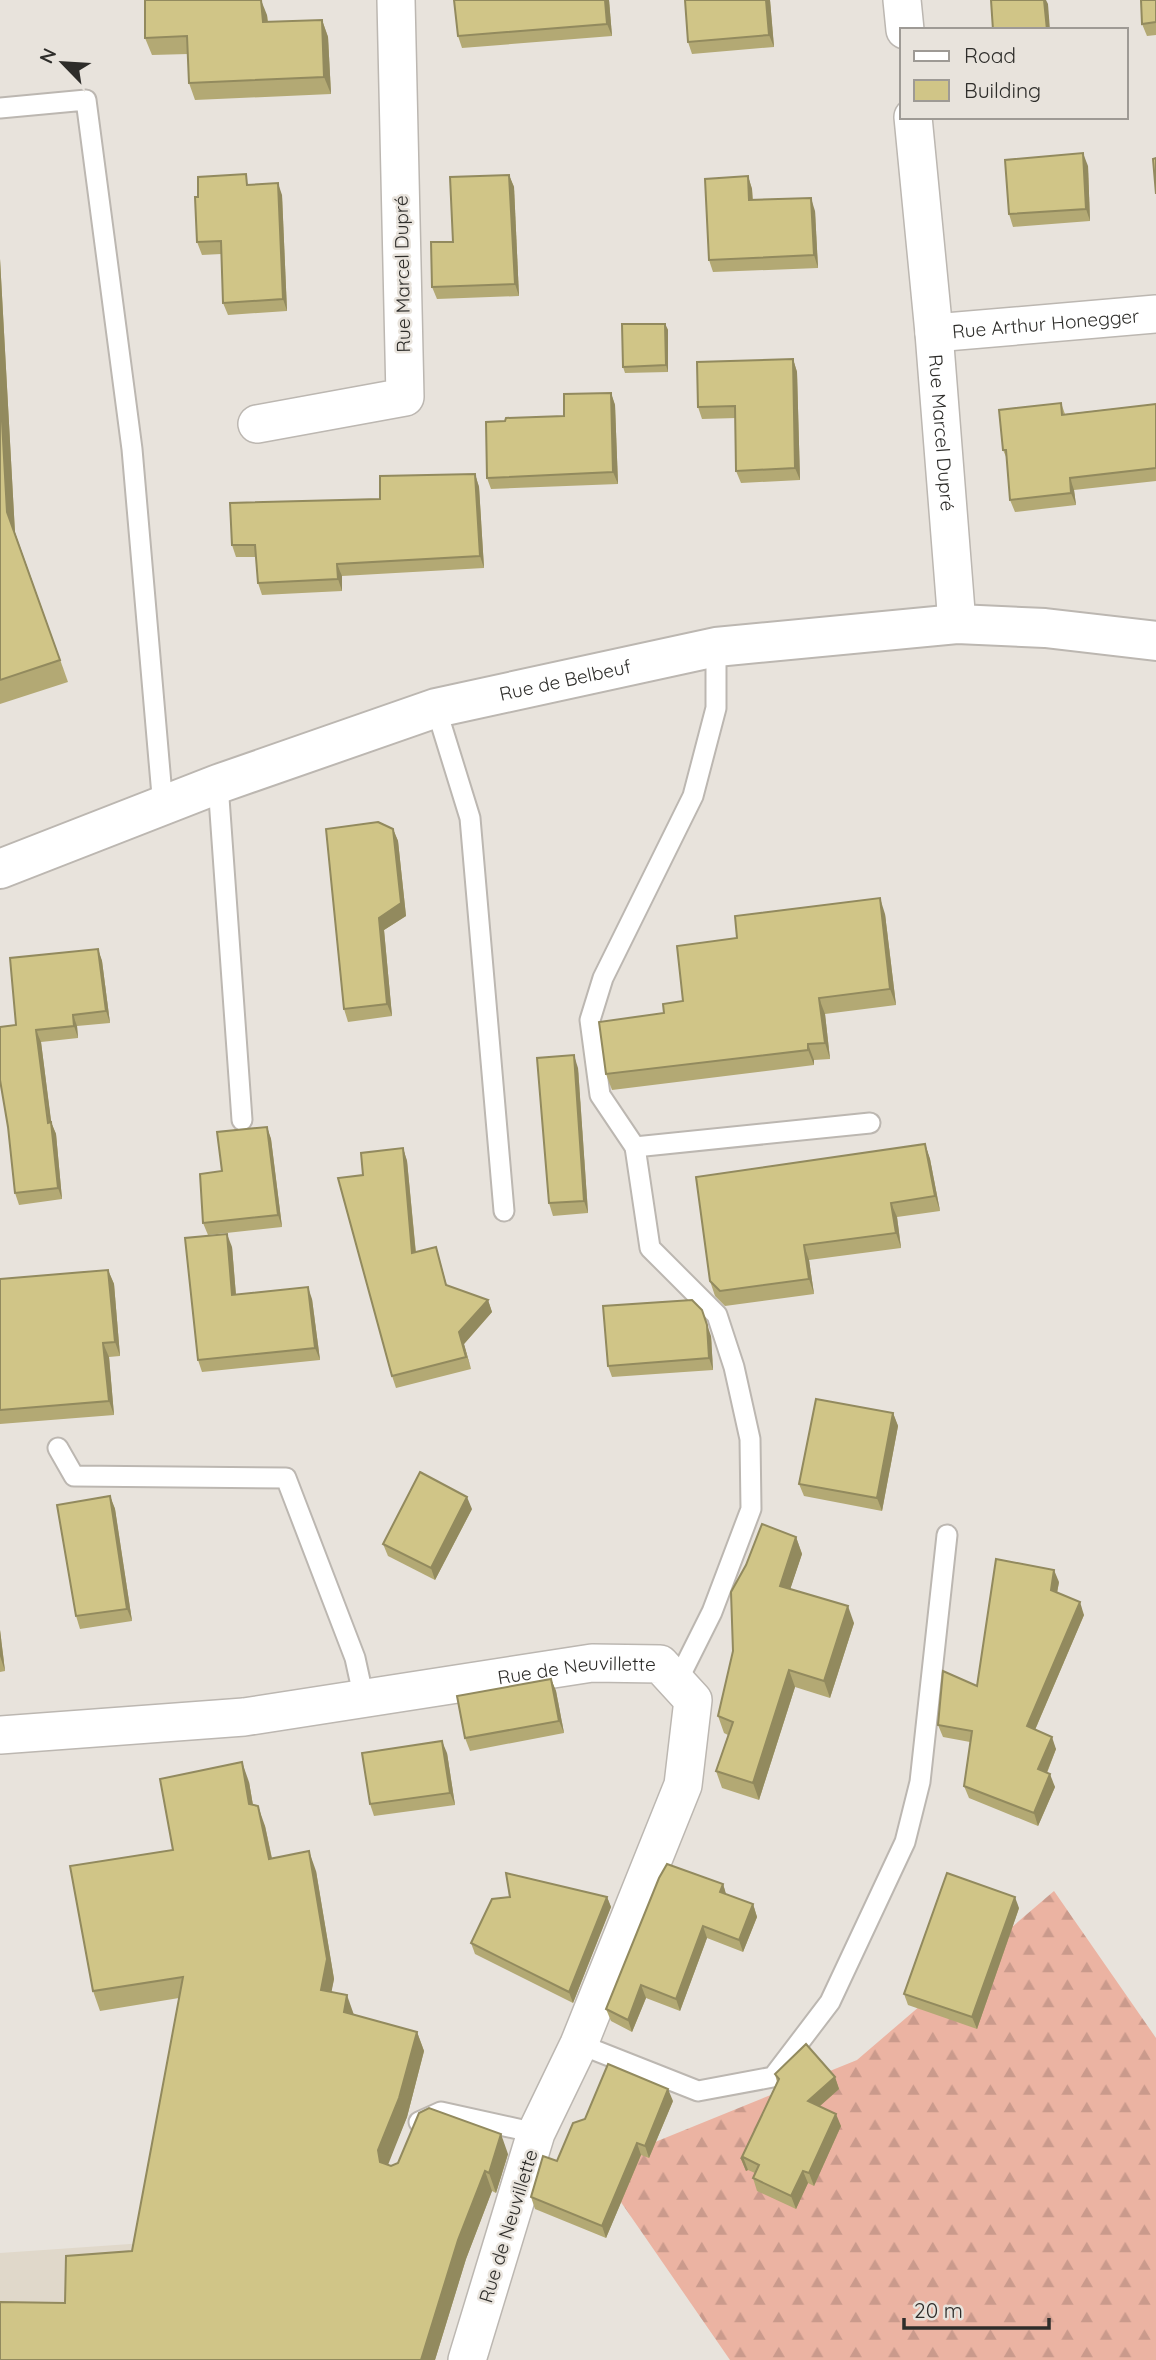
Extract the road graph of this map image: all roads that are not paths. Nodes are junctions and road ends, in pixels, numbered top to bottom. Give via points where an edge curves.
1 (396, 0) edge
2 (902, 0) edge
3 (905, 28) edge
4 (0, 108) edge
5 (913, 119) edge
6 (1156, 314) edge
7 (934, 332) junction
8 (257, 424) dead end
9 (957, 624) junction
10 (1156, 641) edge
11 (716, 647) junction
12 (436, 708) junction
13 (218, 784) junction
14 (163, 807) junction
15 (0, 869) edge
16 (242, 1120) dead end
17 (870, 1123) dead end
18 (635, 1147) junction
19 (504, 1212) dead end
20 (58, 1448) dead end
21 (947, 1535) dead end
22 (677, 1682) junction
23 (364, 1699) junction
24 (0, 1735) edge
25 (579, 2044) junction
26 (536, 2133) junction
27 (412, 2136) edge
28 (467, 2360) edge

1 - 8 street, Rue Marcel Dupré via 405,397
2 - 3 street
4 - 14 lane via 86,100 132,449
5 - 7 street, Rue Marcel Dupré
6 - 7 street, Rue Arthur Honegger
7 - 9 street, Rue Marcel Dupré
9 - 10 street, Rue de Belbeuf via 1045,628
9 - 11 street, Rue de Belbeuf
11 - 12 street, Rue de Belbeuf
11 - 18 lane via 716,708 693,796 603,978 590,1020 600,1095
12 - 13 street, Rue de Belbeuf
12 - 19 lane via 470,818
13 - 14 street, Rue de Belbeuf
13 - 16 lane
14 - 15 street, Rue de Belbeuf
17 - 18 lane
18 - 22 lane via 650,1248 717,1315 750,1438 751,1508 712,1612
20 - 23 lane via 74,1476 286,1478 355,1658
21 - 25 lane via 920,1782 905,1842 830,2002 773,2077 698,2091
22 - 23 street, Rue de Neuvillette via 660,1664 592,1663
22 - 25 street, Rue de Neuvillette via 693,1700 683,1785
23 - 24 street, Rue de Neuvillette via 244,1717
25 - 26 street, Rue de Neuvillette
26 - 27 lane via 441,2112 416,2124
26 - 28 street, Rue de Neuvillette

